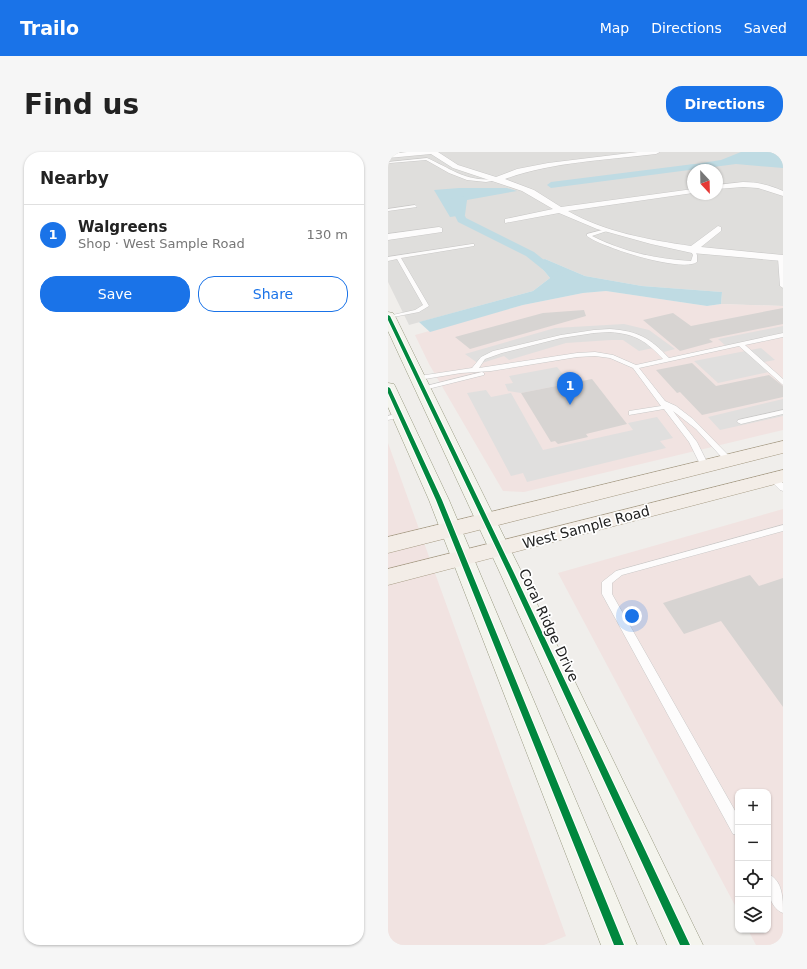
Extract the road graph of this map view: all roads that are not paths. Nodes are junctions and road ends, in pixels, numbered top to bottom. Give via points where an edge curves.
1 (397, 152) edge
2 (433, 152) edge
3 (656, 152) edge
4 (388, 153) edge
5 (428, 155) edge
6 (450, 155) dead end
7 (388, 160) edge
8 (505, 176) junction
9 (495, 180) junction
10 (723, 187) edge
11 (687, 192) edge
12 (783, 194) edge
13 (415, 206) dead end
14 (573, 207) junction
15 (388, 210) edge
16 (559, 210) junction
17 (508, 221) dead end
18 (718, 229) dead end
19 (439, 230) dead end
20 (608, 230) junction
21 (388, 237) edge
22 (700, 243) junction
23 (472, 245) dead end
24 (692, 250) junction
25 (782, 256) edge
26 (398, 257) junction
27 (388, 258) edge
28 (783, 286) edge
29 (388, 316) edge
30 (783, 335) edge
31 (740, 344) junction
32 (668, 360) junction
33 (635, 367) junction
34 (491, 369) junction
35 (475, 370) junction
36 (421, 383) junction
37 (783, 383) edge
38 (388, 388) edge
39 (664, 405) junction
40 (783, 412) edge
41 (632, 413) dead end
42 (394, 417) edge
43 (741, 422) dead end
44 (783, 447) edge
45 (729, 460) junction
46 (705, 466) junction
47 (780, 481) edge
48 (486, 520) junction
49 (783, 528) edge
50 (451, 529) junction
51 (388, 545) edge
52 (500, 549) junction
53 (463, 558) junction
54 (388, 578) edge
55 (736, 825) edge
56 (771, 885) edge
57 (783, 906) edge
58 (619, 945) edge
59 (685, 945) edge

1 - 4 street
2 - 9 street via 453,167
3 - 8 street via 548,165
5 - 7 street
5 - 9 lane via 438,167 486,182
6 - 8 street via 460,163 475,169
8 - 9 street
8 - 14 street via 548,190
9 - 16 street via 527,189
10 - 12 street via 757,184 768,186
11 - 14 street
13 - 15 lane
14 - 16 street
14 - 22 street via 619,226
16 - 17 street
16 - 20 street
18 - 22 street
19 - 21 street
20 - 24 street
20 - 24 lane via 589,236 618,250 662,261 692,263 695,255
22 - 24 street
22 - 25 street
23 - 26 lane
24 - 25 street
25 - 28 lane
26 - 27 lane
26 - 29 lane via 426,306 417,311
29 - 36 main road, Coral Ridge Drive
30 - 31 lane
31 - 32 lane
31 - 37 lane
32 - 33 lane
32 - 35 lane via 638,335 616,331 556,336 484,358 476,364
33 - 34 lane via 611,356 595,354
33 - 39 lane
34 - 35 lane
34 - 36 lane via 481,375
35 - 36 lane
36 - 48 main road, Coral Ridge Drive
38 - 42 main road
39 - 41 lane
39 - 45 lane via 676,409 693,422
39 - 46 lane via 693,442
40 - 43 lane
42 - 50 main road
44 - 45 main road, West Sample Road
45 - 46 main road, West Sample Road
46 - 48 main road, West Sample Road
47 - 52 main road, West Sample Road
48 - 50 main road, West Sample Road
48 - 52 main road, Coral Ridge Drive
49 - 55 lane via 620,572 607,582 607,594
50 - 51 main road, West Sample Road
50 - 53 main road
52 - 53 main road, West Sample Road
52 - 59 main road, Coral Ridge Drive
53 - 54 main road, West Sample Road
53 - 58 main road
56 - 57 lane

